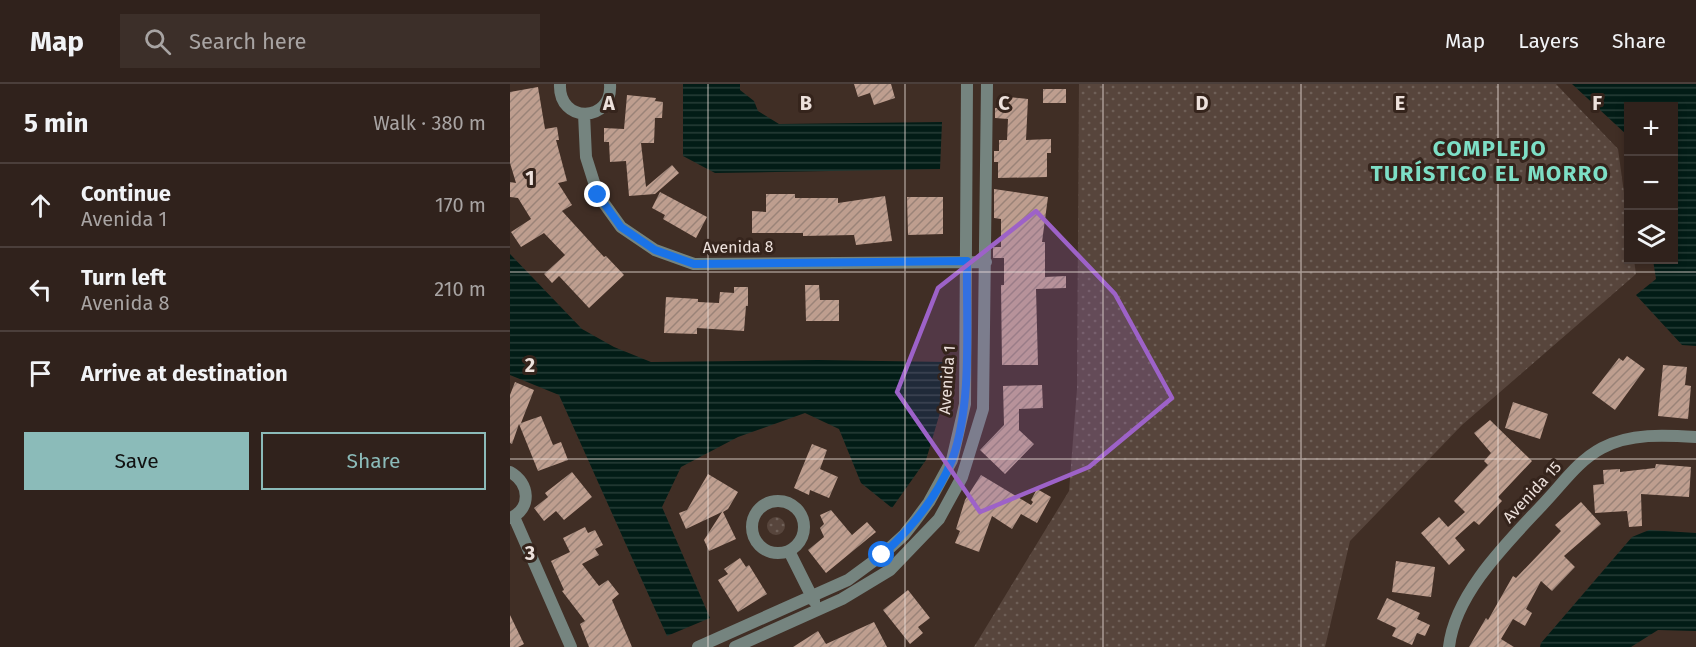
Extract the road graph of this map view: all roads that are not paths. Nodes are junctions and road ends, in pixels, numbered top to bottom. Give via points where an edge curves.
1 (560, 84) edge
2 (610, 84) edge
3 (967, 84) edge
4 (987, 84) edge
5 (584, 114) junction
6 (966, 119) junction
7 (987, 120) junction
8 (967, 261) junction
9 (986, 262) junction
10 (1696, 437) edge
11 (955, 447) junction
12 (971, 453) junction
13 (510, 472) edge
14 (512, 517) edge
15 (789, 551) junction
16 (812, 596) junction
17 (819, 610) junction
18 (571, 647) edge
19 (698, 647) edge
20 (735, 647) edge
21 (1449, 647) edge

1 - 5 street via 566,105
2 - 5 street via 604,106
3 - 6 street, Avenida 1
4 - 7 street
5 - 8 street, Avenida 8 via 586,157 598,195 621,227 655,250 694,264
6 - 7 street
6 - 8 street, Avenida 1
7 - 9 street
8 - 9 street, Avenida 8
8 - 11 street, Avenida 1 via 965,404
9 - 12 street via 983,409
10 - 21 street, Avenida 15 via 1658,435 1622,440 1582,462 1490,562 1460,612
11 - 12 street
11 - 16 street, Avenida 1 via 942,480 904,535 848,580
12 - 17 street via 939,519 890,570
13 - 14 street via 521,481 526,494 523,507
14 - 18 street
15 - 15 street via 803,537 802,516 787,502 767,503 753,518 754,538 769,552
15 - 16 street
16 - 17 street
16 - 19 street, Avenida 1
17 - 20 street

